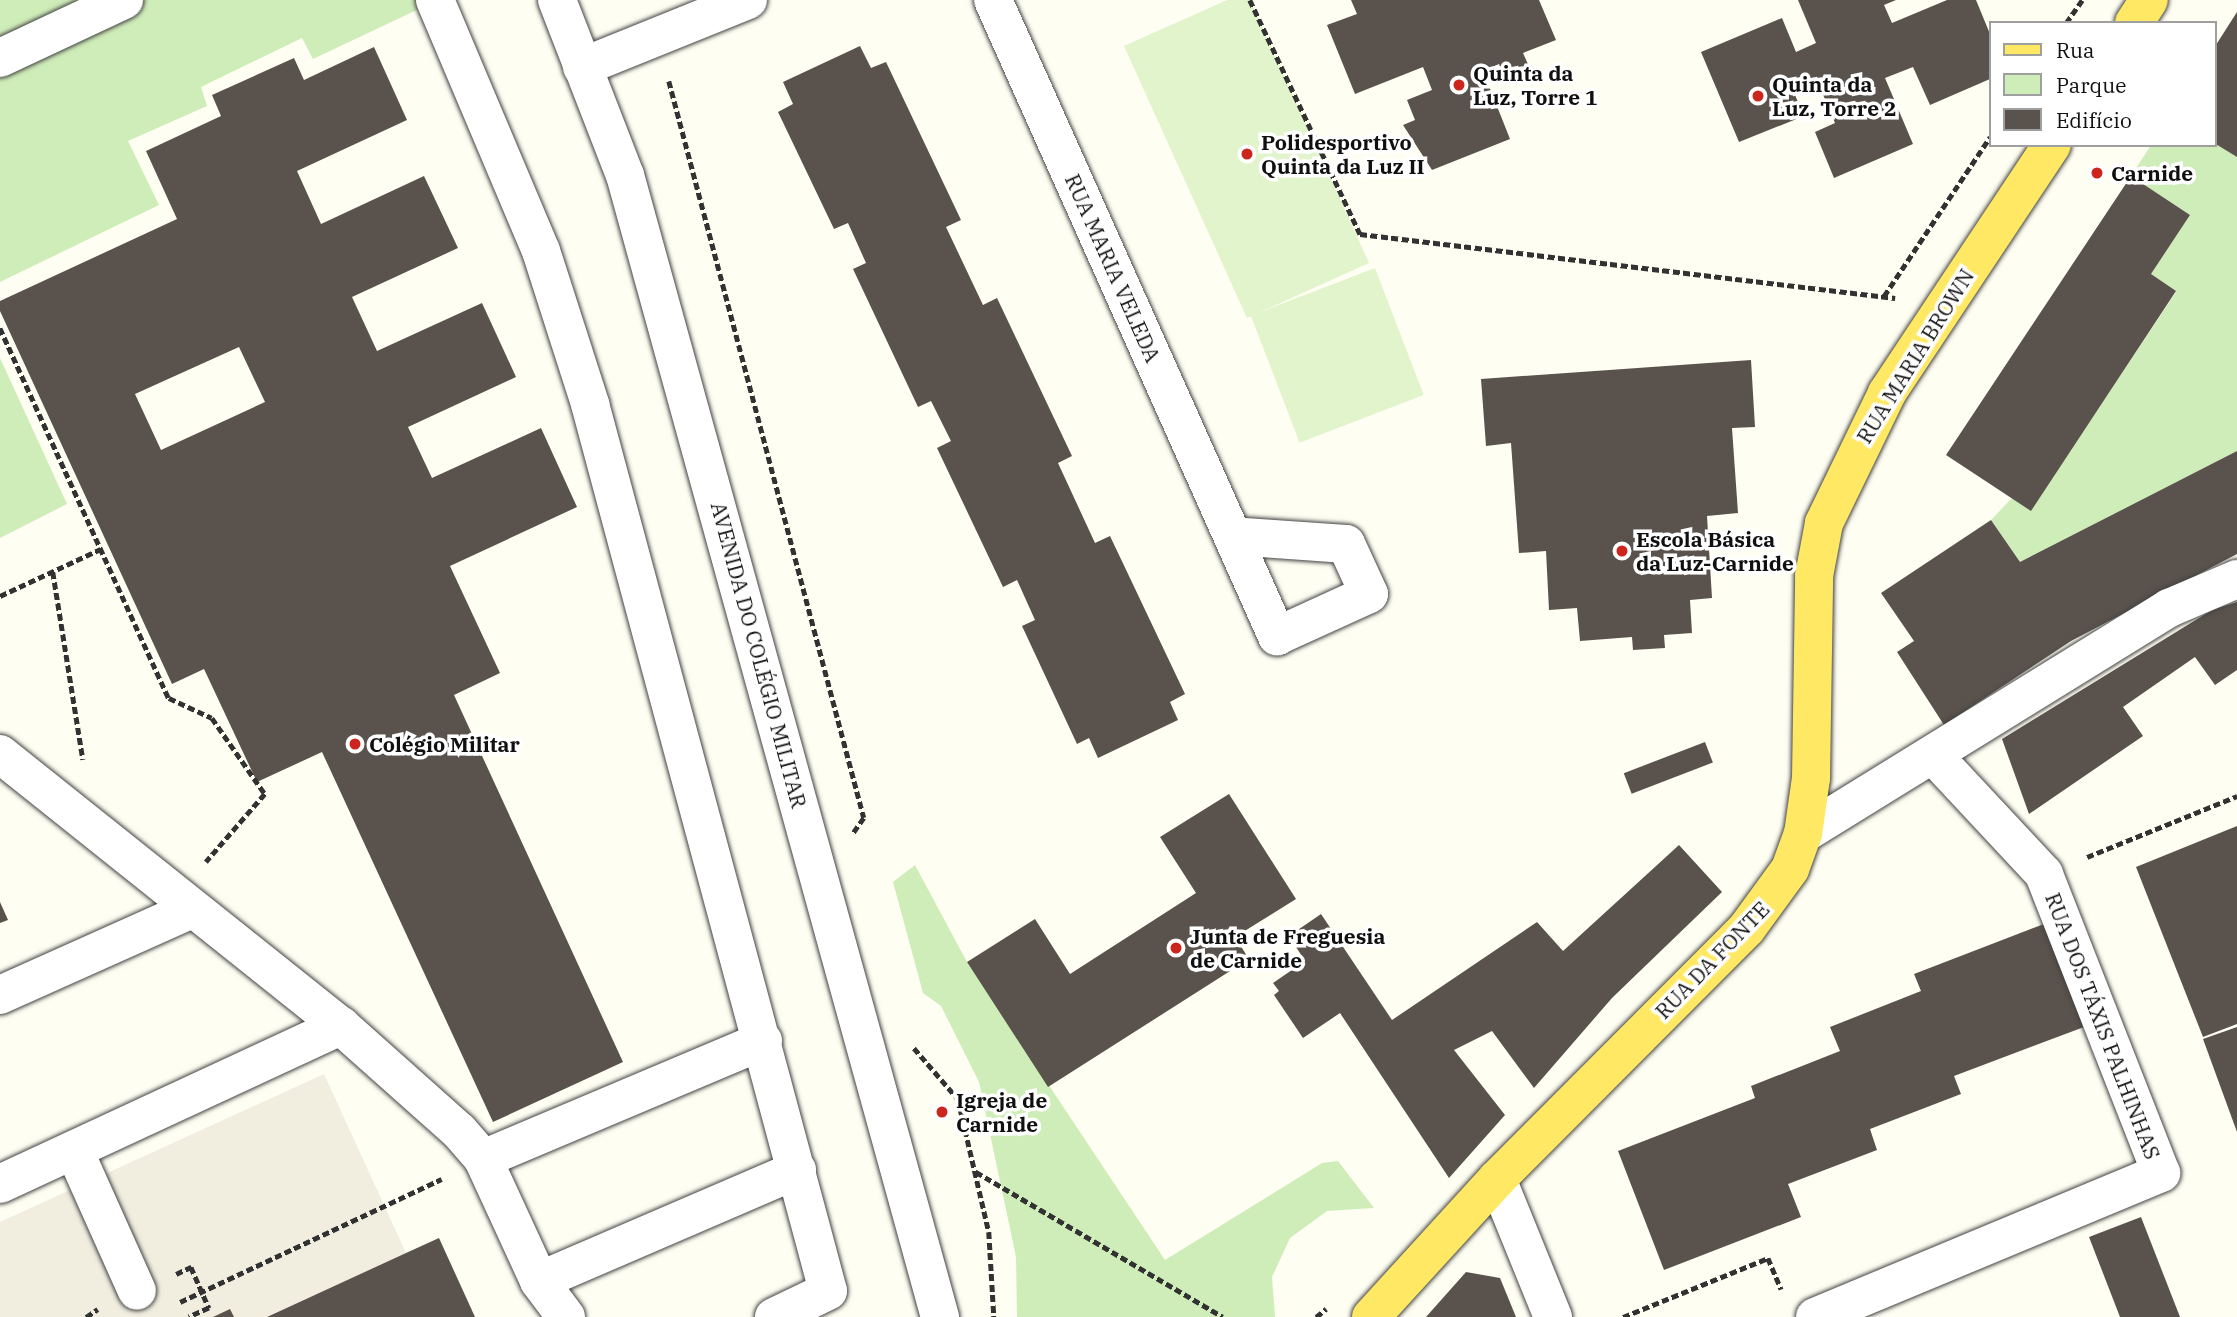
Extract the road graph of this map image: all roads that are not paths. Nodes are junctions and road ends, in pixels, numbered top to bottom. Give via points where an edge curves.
1 (124, 0) edge
2 (435, 0) edge
3 (557, 0) edge
4 (748, 0) edge
5 (993, 0) edge
6 (2149, 0) edge
7 (2135, 21) edge
8 (0, 58) edge
9 (582, 67) junction
10 (2051, 147) edge
11 (1233, 536) dead end
12 (2237, 579) edge
13 (0, 754) edge
14 (1935, 757) junction
15 (1803, 835) junction
16 (184, 903) junction
17 (0, 995) edge
18 (341, 1026) junction
19 (763, 1041) junction
20 (74, 1150) junction
21 (483, 1159) junction
22 (797, 1170) junction
23 (1497, 1179) junction
24 (0, 1184) edge
25 (539, 1281) junction
26 (153, 1299) road end
27 (566, 1317) edge
28 (775, 1317) edge
29 (940, 1317) edge
30 (1371, 1317) edge
31 (1553, 1317) edge
32 (1815, 1317) edge

1 - 8 street
2 - 19 street via 541,251 590,404
3 - 9 street, AVENIDA DO COLÉGIO MILITAR
4 - 9 street
5 - 11 street, RUA MARIA VELEDA
6 - 7 main road
9 - 29 street, AVENIDA DO COLÉGIO MILITAR via 625,175 711,474
10 - 15 main road, RUA MARIA BROWN via 1887,393 1824,523 1814,576 1811,778
12 - 14 street via 2169,608
13 - 16 street
14 - 15 street
14 - 32 street, RUA DOS TÁXIS PALHINHAS via 2044,874 2161,1173
15 - 23 main road, RUA DA FONTE via 1790,869 1754,920
16 - 17 street
16 - 18 street
18 - 20 street
18 - 21 street
19 - 21 street
19 - 22 street
20 - 24 street
20 - 26 street
21 - 25 street
22 - 25 street
22 - 28 street via 828,1291
23 - 30 main road, RUA DA FONTE
23 - 31 street
25 - 27 street

